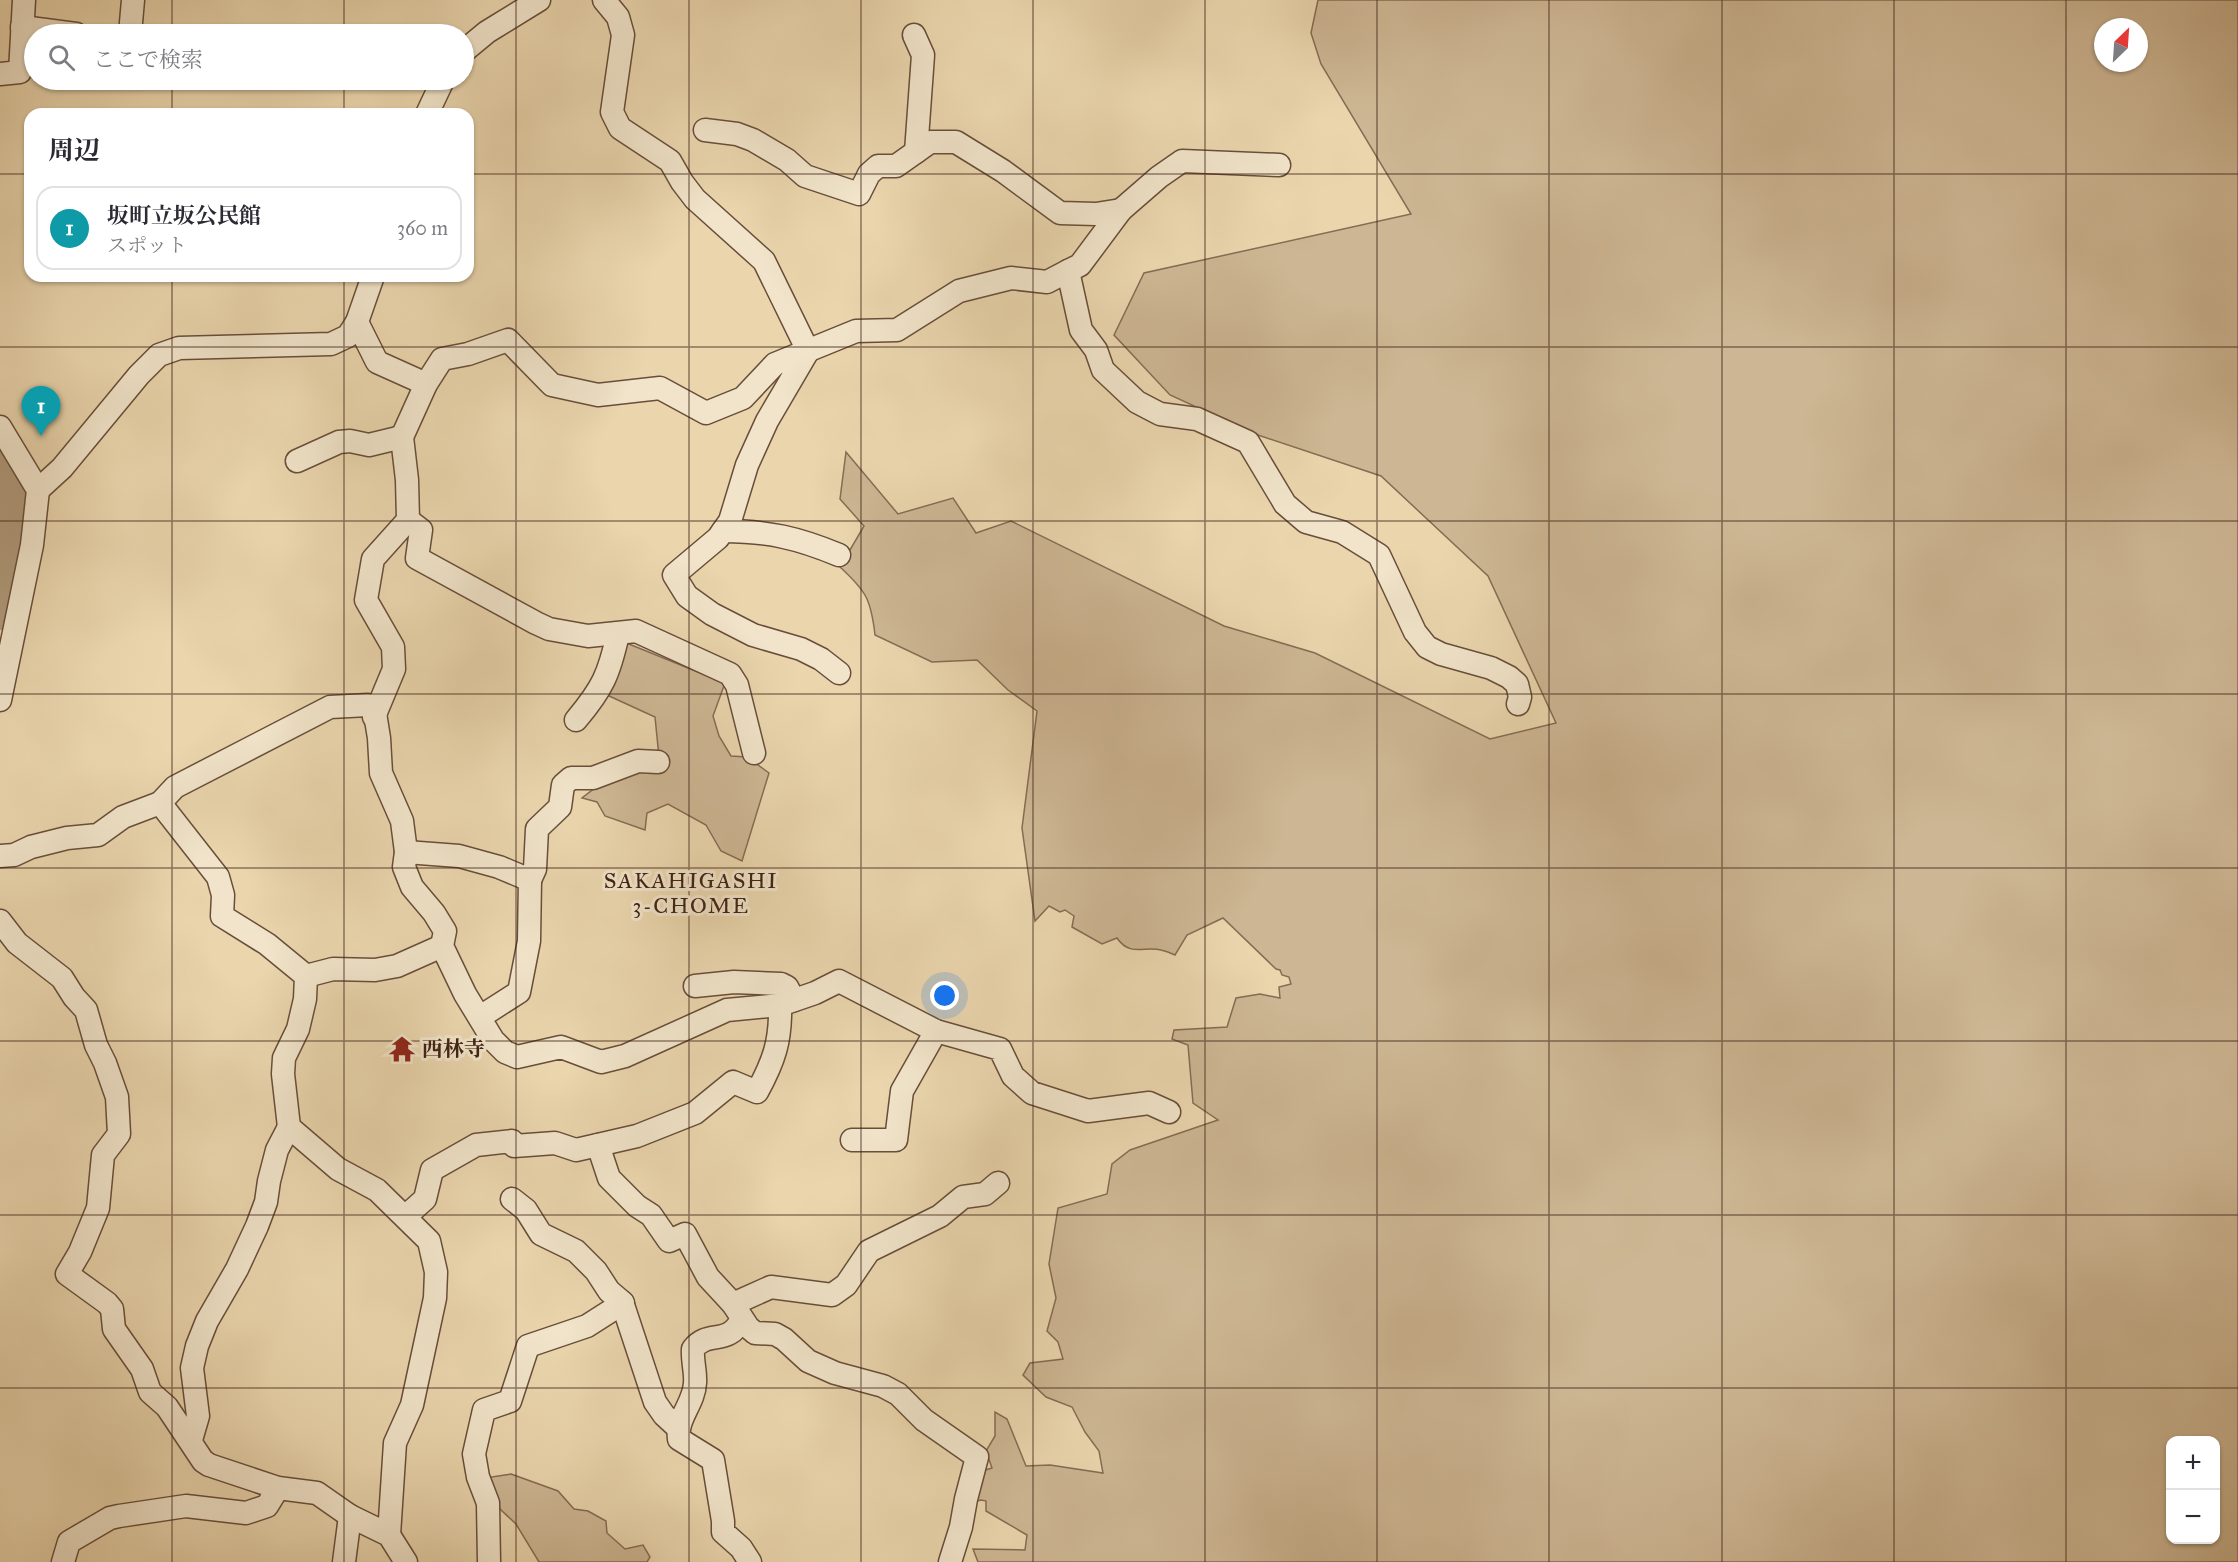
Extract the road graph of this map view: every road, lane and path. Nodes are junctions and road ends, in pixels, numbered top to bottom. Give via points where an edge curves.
1 (24, 0) edge
2 (133, 0) edge
3 (539, 0) edge
4 (604, 0) edge
5 (131, 24) edge
6 (22, 27) joint
7 (914, 35) dead end
8 (474, 43) edge
9 (0, 74) edge
10 (438, 90) edge
11 (430, 108) edge
12 (705, 130) dead end
13 (915, 152) junction
14 (1279, 165) dead end
15 (1121, 210) junction
16 (1068, 271) junction
17 (371, 282) edge
18 (357, 322) junction
19 (808, 351) junction
20 (426, 384) junction
21 (2, 434) edge
22 (402, 437) junction
23 (297, 461) dead end
24 (38, 490) junction
25 (408, 520) junction
26 (723, 531) junction
27 (839, 555) dead end
28 (618, 634) junction
29 (839, 674) dead end
30 (0, 700) edge
31 (1518, 704) dead end
32 (374, 717) junction
33 (576, 720) dead end
34 (754, 753) dead end
35 (658, 762) dead end
36 (160, 803) junction
37 (406, 852) junction
38 (0, 856) edge
39 (530, 880) junction
40 (0, 921) edge
41 (442, 946) junction
42 (306, 976) junction
43 (695, 986) dead end
44 (787, 1003) junction
45 (480, 1017) junction
46 (936, 1032) junction
47 (1169, 1112) dead end
48 (289, 1127) junction
49 (852, 1140) dead end
50 (598, 1145) junction
51 (998, 1183) dead end
52 (512, 1199) dead end
53 (406, 1216) junction
54 (623, 1303) junction
55 (737, 1312) junction
56 (677, 1427) junction
57 (191, 1440) junction
58 (278, 1488) junction
59 (350, 1516) junction
60 (389, 1535) junction
61 (63, 1562) edge
62 (344, 1562) edge
63 (406, 1562) edge
64 (489, 1562) edge
65 (750, 1562) edge
66 (950, 1562) edge

1 - 6 street
2 - 5 street
3 - 8 street
4 - 19 street via 618,17 623,35 612,112 620,128 670,161 695,199 764,261
6 - 9 street via 20,72
7 - 13 street via 923,55
10 - 11 street
12 - 13 street via 753,140 805,176 859,194 878,166 896,166
13 - 15 street via 930,142 956,142 1060,213
14 - 15 street via 1182,161
15 - 16 street via 1080,265
16 - 19 street via 1047,282 1011,278 958,291 897,330 856,331
16 - 31 street via 1081,330 1096,350 1103,370 1137,402 1160,414 1197,419 1248,442 1285,504 1306,522 1342,532 1379,555 1415,632 1427,647 1509,677 1517,684
17 - 18 street
18 - 20 street via 377,362
18 - 24 street via 348,336 331,344 178,348 159,355 62,468
19 - 20 street via 775,364 743,398 706,413 660,388 598,395 552,386 508,340 442,359
19 - 26 street via 767,421
20 - 22 street
21 - 24 street
22 - 23 street via 369,445 339,442
22 - 25 street
24 - 30 street via 32,545
25 - 28 street via 421,530 417,558 536,624 588,636
25 - 32 street via 373,559 366,600 393,647 394,669
26 - 27 street via 757,531 796,539
26 - 29 street via 674,575 687,596 753,636 801,649
28 - 33 street via 610,667 597,696
28 - 34 street via 636,631 730,674 737,685
32 - 36 street via 374,707 368,705 330,707 175,787
32 - 37 street via 381,773 402,821
35 - 39 street via 638,761 593,778 571,778 563,786 560,807 537,829 535,869
36 - 38 street via 123,817 98,835 66,838
36 - 42 street via 218,877 223,895 222,916 267,944
37 - 39 street via 459,856
37 - 41 street via 404,867 412,886 445,931
39 - 45 street via 529,941 519,992
40 - 57 street via 17,943 62,978 86,1010 117,1097 119,1134 103,1155 98,1208 67,1274 112,1309 114,1329 142,1370 150,1392 167,1407
41 - 42 street via 398,966 333,969
41 - 45 street
42 - 48 street via 298,1029 284,1058
43 - 44 street via 734,982 782,984 787,987
44 - 45 street via 727,1011 625,1056 601,1062 561,1047 517,1057 493,1040
44 - 46 street via 839,981
44 - 50 street via 773,1061 757,1092 733,1082 696,1113 637,1136
46 - 47 street via 1000,1049 1013,1076 1032,1093 1088,1111 1149,1103
46 - 49 street via 902,1091 896,1140
48 - 53 street via 338,1169 377,1190
48 - 57 street via 277,1150 257,1226 197,1346 192,1368 198,1416
50 - 53 street via 576,1150 555,1143 514,1146 512,1141 476,1145 432,1170 425,1199
50 - 55 street via 609,1178 651,1215 669,1241 685,1234 708,1277
51 - 55 street via 985,1194 963,1197 940,1216 869,1251 846,1285 832,1295 771,1287
52 - 54 street via 526,1210 541,1234 576,1251
53 - 60 street via 429,1241 436,1272 435,1298 412,1405 395,1443
54 - 56 street via 655,1402
54 - 64 street via 587,1326 528,1346 510,1401 484,1410 474,1454 488,1503
55 - 56 street via 737,1330 702,1340 693,1349 695,1384
55 - 66 street via 755,1333 775,1334 808,1361 898,1394 924,1420 977,1457
56 - 65 street via 679,1438 713,1460 723,1532
57 - 58 street via 209,1465
58 - 59 street via 317,1493
58 - 61 street via 267,1506 246,1513 186,1506 110,1518 69,1542
59 - 60 street
59 - 62 street
60 - 63 street

